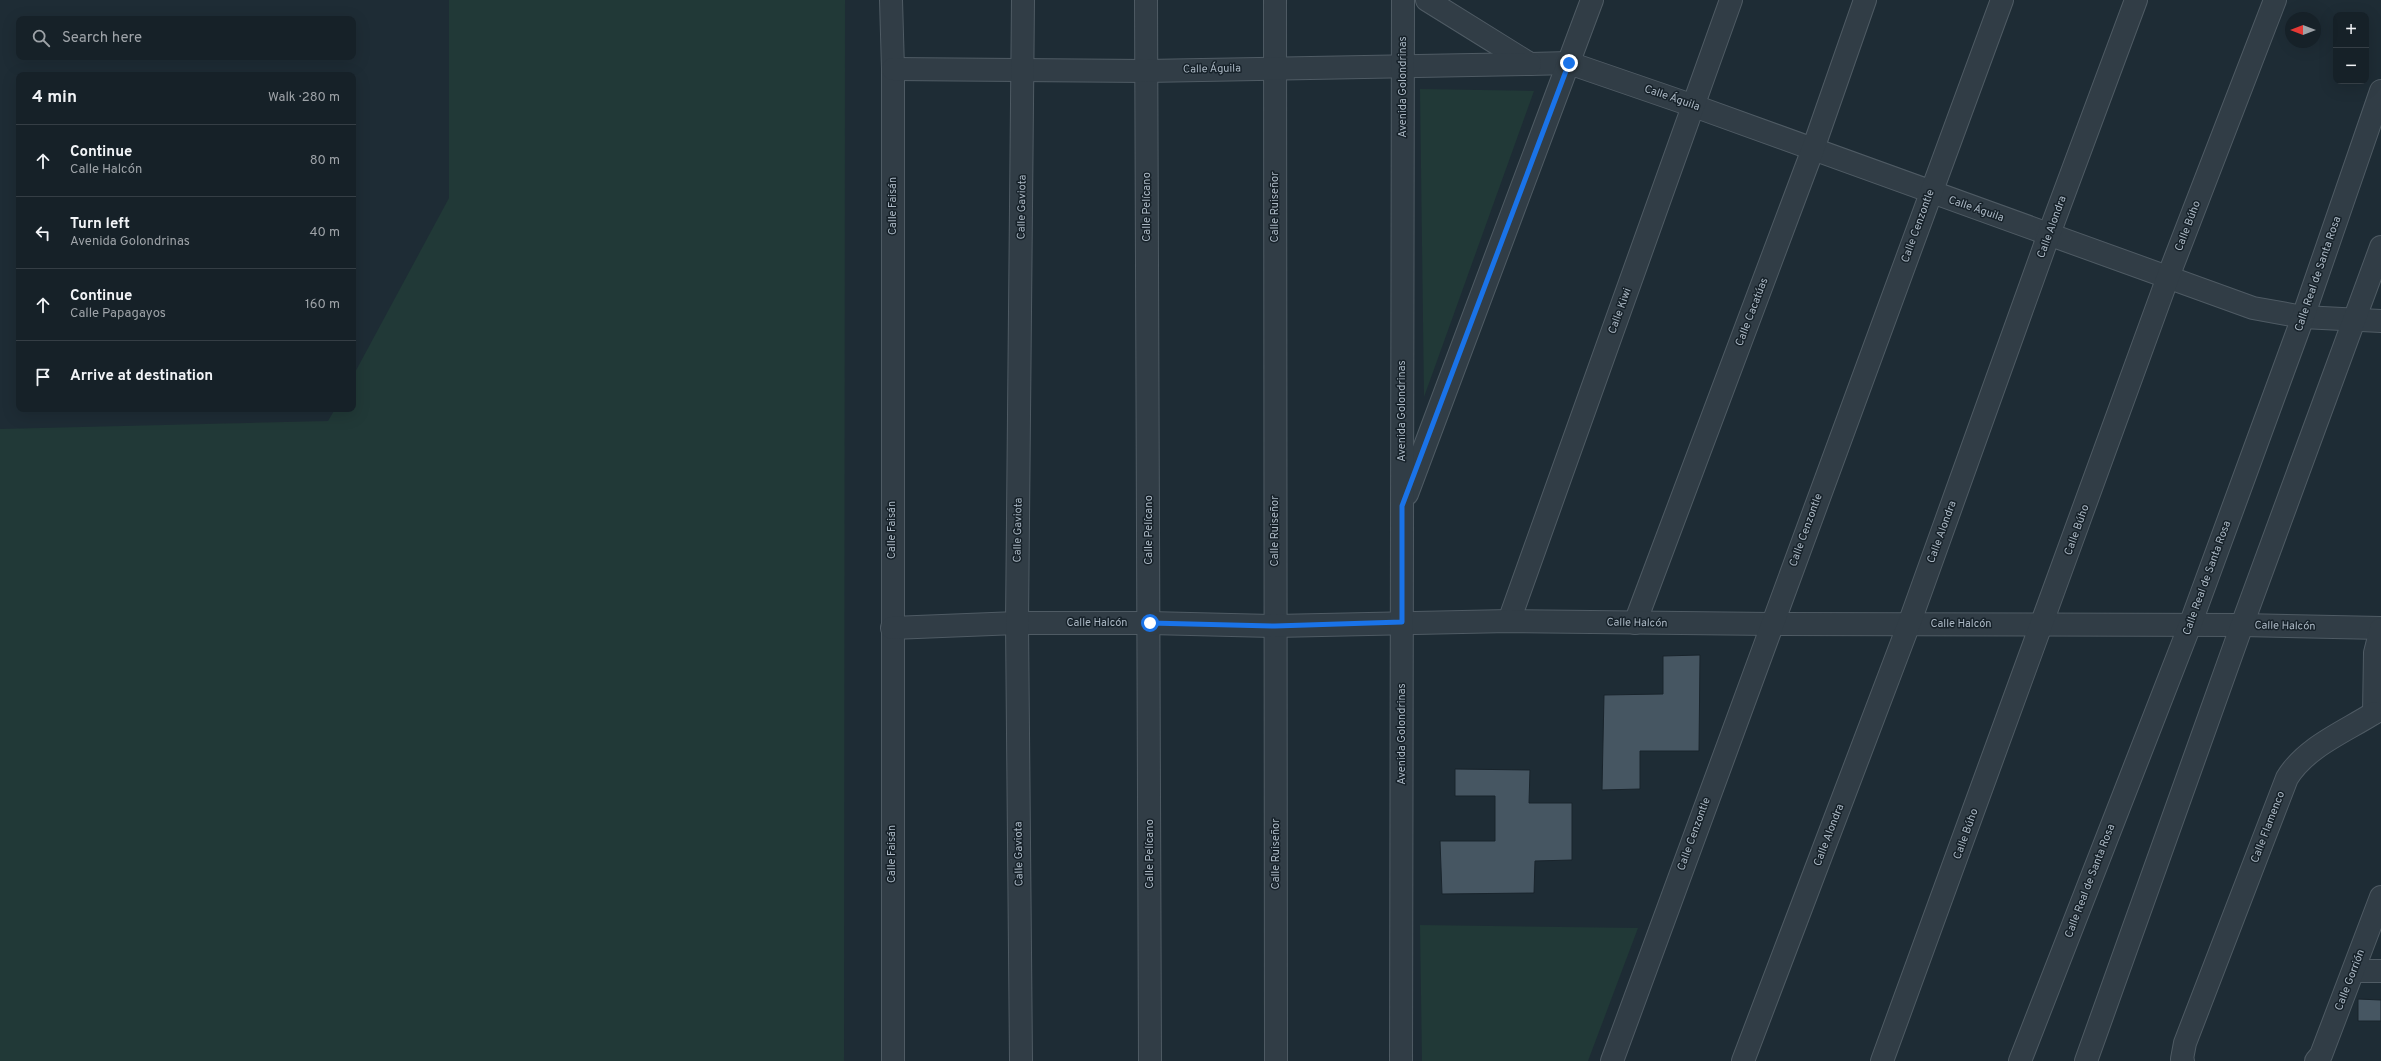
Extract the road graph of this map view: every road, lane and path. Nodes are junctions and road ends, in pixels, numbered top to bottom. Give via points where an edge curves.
1 (891, 0) edge
2 (1023, 0) edge
3 (1146, 0) edge
4 (1275, 0) edge
5 (1403, 0) edge
6 (1427, 0) edge
7 (1592, 0) edge
8 (1731, 0) edge
9 (1865, 0) edge
10 (2002, 0) edge
11 (2136, 0) edge
12 (2275, 0) edge
13 (1450, 7) edge
14 (1569, 63) junction
15 (1530, 64) junction
16 (1275, 68) junction
17 (1403, 68) junction
18 (893, 69) junction
19 (1024, 70) junction
20 (1146, 70) junction
21 (2381, 91) edge
22 (1694, 106) junction
23 (1813, 149) junction
24 (1930, 193) junction
25 (2049, 234) junction
26 (2381, 247) edge
27 (2168, 277) junction
28 (2303, 318) junction
29 (2354, 321) junction
30 (2381, 321) edge
31 (1402, 506) junction
32 (1509, 621) junction
33 (1402, 622) junction
34 (1017, 623) junction
35 (1150, 623) junction
36 (1635, 623) junction
37 (2043, 623) junction
38 (1771, 624) junction
39 (1909, 624) junction
40 (2242, 624) junction
41 (2190, 625) junction
42 (1275, 626) junction
43 (892, 628) junction
44 (2381, 629) edge
45 (2378, 713) edge
46 (2381, 897) edge
47 (2354, 971) junction
48 (2381, 971) edge
49 (2182, 1060) edge
50 (892, 1061) edge
51 (1021, 1061) edge
52 (1150, 1061) edge
53 (1276, 1061) edge
54 (1401, 1061) edge
55 (1612, 1061) edge
56 (1743, 1061) edge
57 (1882, 1061) edge
58 (2020, 1061) edge
59 (2086, 1061) edge
60 (2316, 1061) edge

1 - 18 street, Calle Faisán
2 - 19 street, Calle Gaviota
3 - 20 street, Calle Pelícano
4 - 16 street, Calle Ruiseñor
5 - 17 street, Avenida Golondrinas
6 - 13 street
7 - 14 street
8 - 22 street, Calle Kiwi
9 - 23 street, Calle Cacatúas
10 - 24 street, Calle Cenzontle
11 - 25 street, Calle Alondra
12 - 27 street, Calle Búho
13 - 15 street
14 - 15 street, Calle Águila
14 - 22 street, Calle Águila
14 - 31 street
15 - 17 street, Calle Águila
16 - 17 street, Calle Águila
16 - 20 street, Calle Águila
16 - 42 street, Calle Ruiseñor
17 - 31 street, Avenida Golondrinas
18 - 19 street, Calle Águila
18 - 43 street, Calle Faisán
19 - 20 street, Calle Águila
19 - 34 street, Calle Gaviota
20 - 35 street, Calle Pelícano
21 - 28 street, Calle Real de Santa Rosa
22 - 23 street, Calle Águila
22 - 32 street, Calle Kiwi
23 - 24 street, Calle Águila
23 - 36 street, Calle Cacatúas
24 - 25 street, Calle Águila
24 - 38 street, Calle Cenzontle
25 - 27 street, Calle Águila
25 - 39 street, Calle Alondra
26 - 29 street
27 - 28 street, Calle Águila via 2253,308
27 - 37 street, Calle Búho
28 - 29 street, Calle Águila
28 - 41 street, Calle Real de Santa Rosa
29 - 30 street, Calle Águila
29 - 40 street
31 - 33 street, Avenida Golondrinas
32 - 33 street, Calle Halcón
32 - 36 street, Calle Halcón
33 - 42 street, Calle Halcón
33 - 54 street, Avenida Golondrinas
34 - 35 street, Calle Halcón
34 - 43 street, Calle Halcón
34 - 51 street, Calle Gaviota
35 - 42 street, Calle Halcón
35 - 52 street, Calle Pelícano
36 - 38 street, Calle Halcón
37 - 39 street, Calle Halcón
37 - 41 street, Calle Halcón
37 - 57 street, Calle Búho
38 - 39 street, Calle Halcón
38 - 55 street, Calle Cenzontle
39 - 56 street, Calle Alondra
40 - 41 street, Calle Halcón
40 - 44 street, Calle Halcón
40 - 59 street
41 - 58 street, Calle Real de Santa Rosa
42 - 53 street, Calle Ruiseñor
43 - 50 street, Calle Faisán
44 - 45 street, Calle Flamenco via 2375,653
45 - 49 street, Calle Flamenco via 2306,755 2295,765 2287,778 2185,1043
46 - 47 street, Calle Gorrión
47 - 48 street
47 - 60 street, Calle Gorrión via 2322,1055

